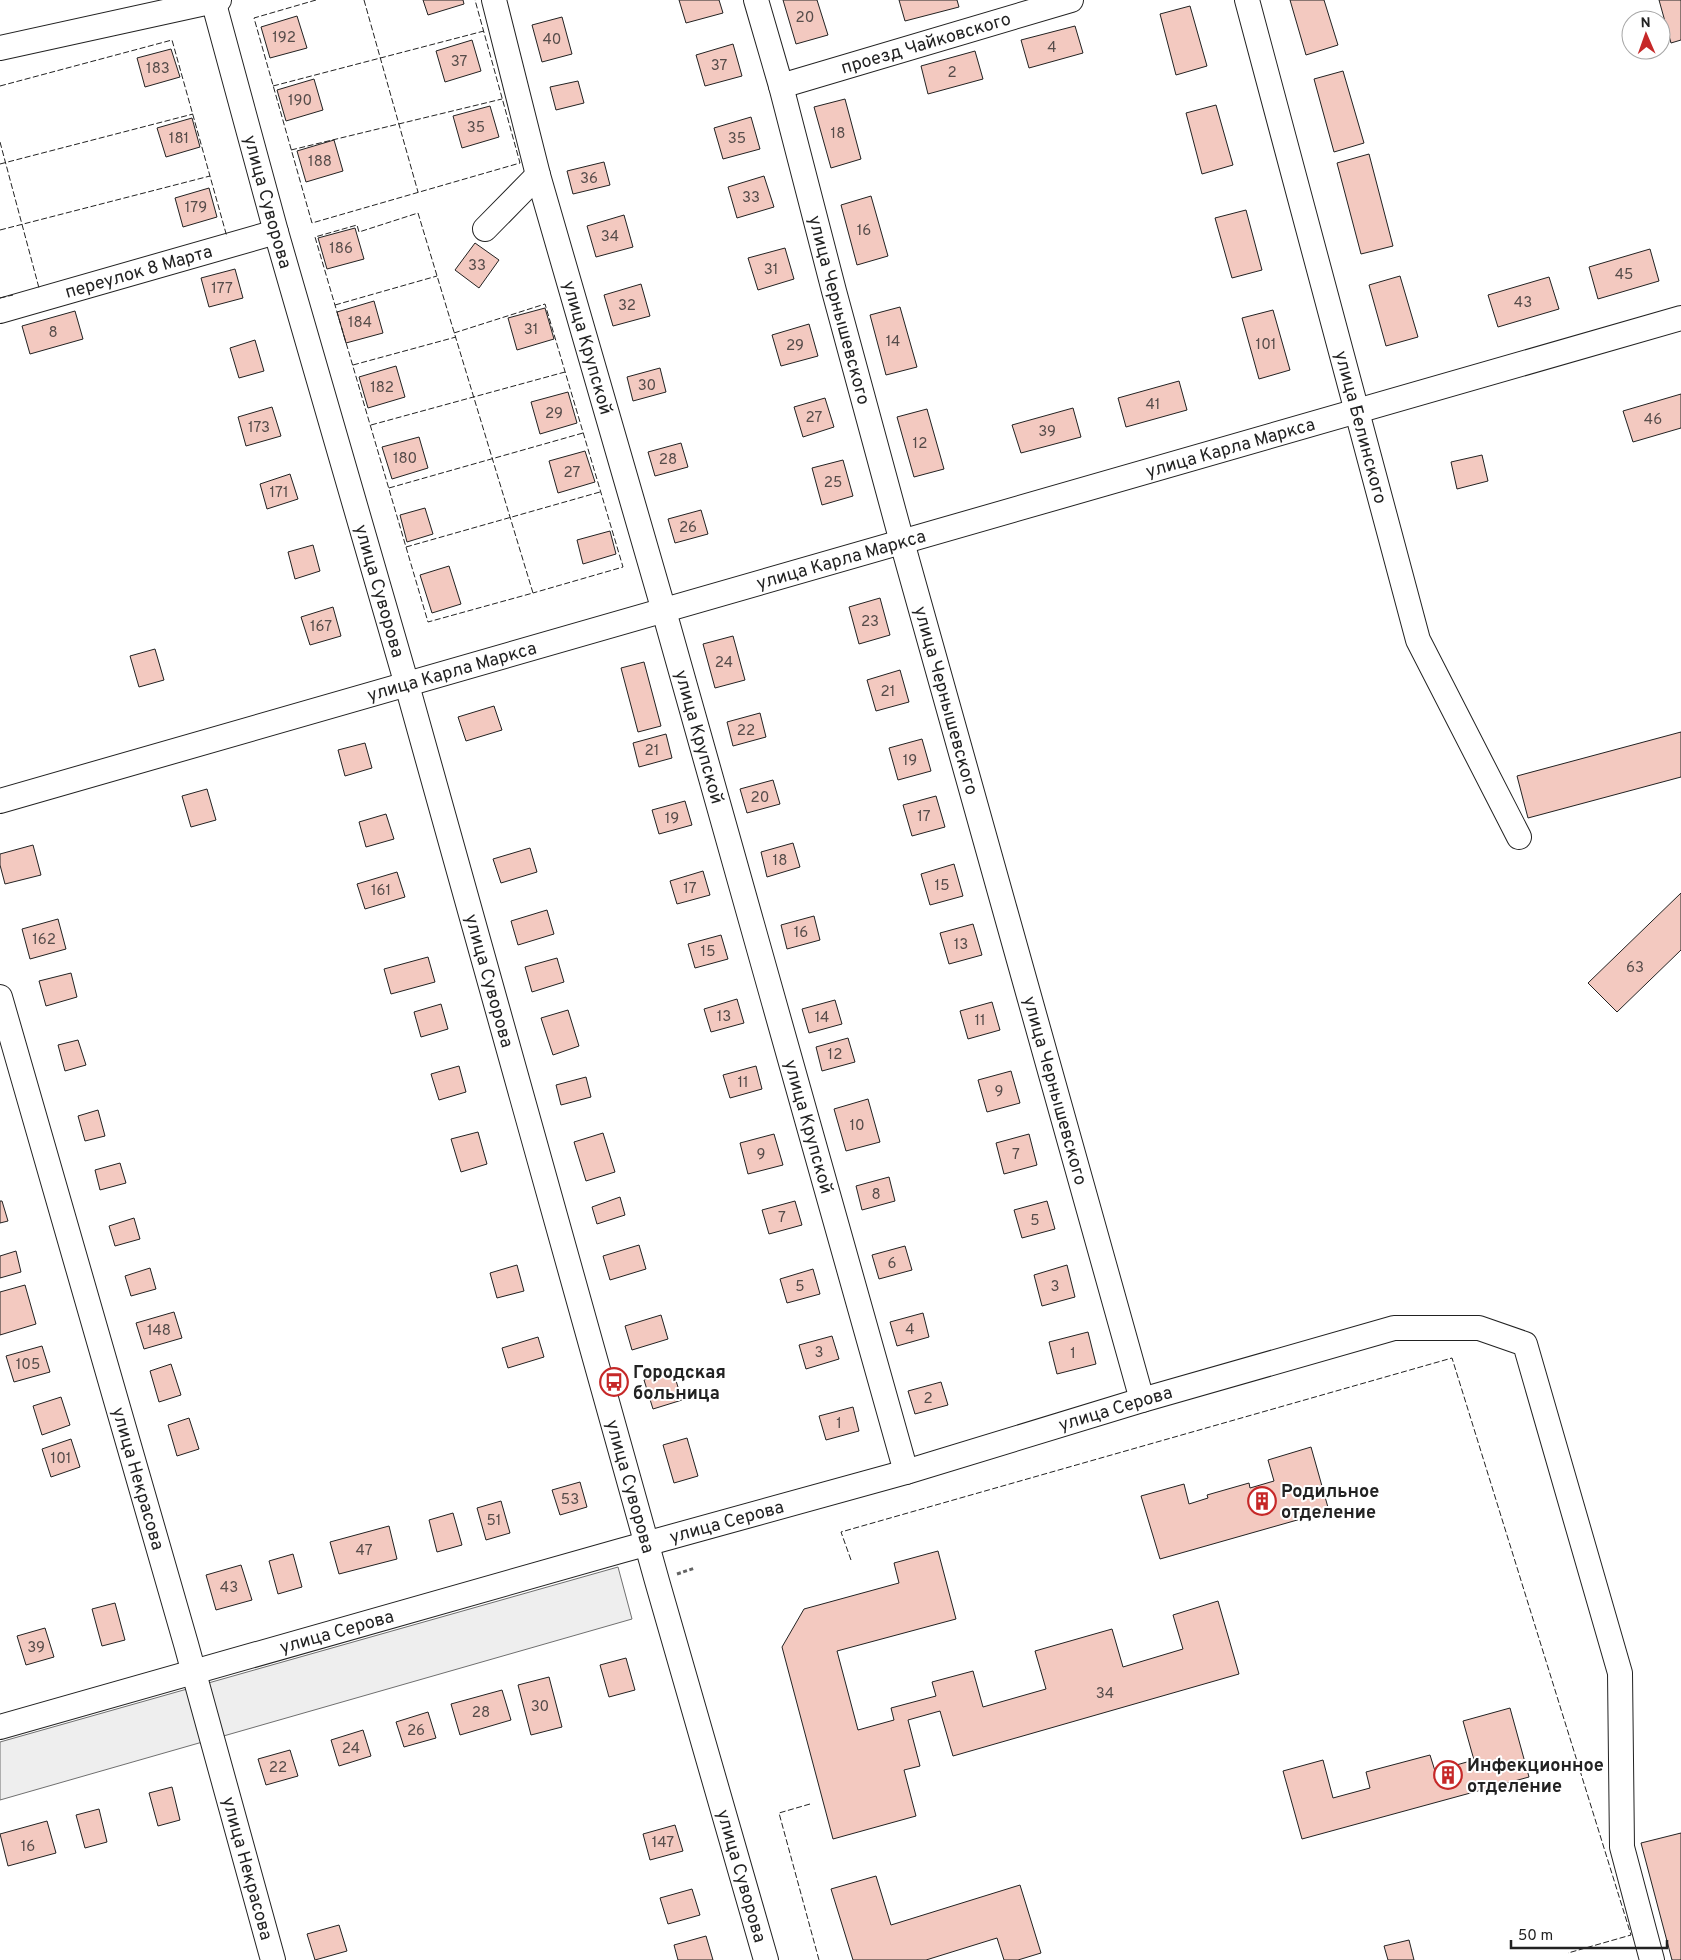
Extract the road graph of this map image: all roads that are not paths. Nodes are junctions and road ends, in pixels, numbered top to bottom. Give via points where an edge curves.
1 (215, 0) edge
2 (494, 0) edge
3 (756, 0) edge
4 (1072, 0) edge
5 (1247, 0) edge
6 (0, 48) edge
7 (782, 86) junction
8 (538, 175) junction
9 (485, 228) dead end
10 (276, 232) junction
11 (0, 311) edge
12 (1681, 318) edge
13 (1358, 411) junction
14 (902, 542) junction
15 (664, 610) junction
16 (407, 685) junction
17 (0, 802) edge
18 (1519, 837) dead end
19 (0, 997) edge
20 (1142, 1400) junction
21 (906, 1472) junction
22 (647, 1544) junction
23 (194, 1672) junction
24 (0, 1727) edge
25 (273, 1960) edge
26 (766, 1960) edge
27 (1652, 1960) edge

1 - 6 street
1 - 10 street, улица Суворова
2 - 8 street, улица Крупской
3 - 7 street, улица Чернышевского
4 - 7 street, проезд Чайковского
5 - 13 street, улица Белинского
7 - 14 street, улица Чернышевского
8 - 9 street
8 - 15 street, улица Крупской
10 - 11 street, переулок 8 Марта
10 - 16 street, улица Суворова
12 - 13 street, улица Карла Маркса
13 - 14 street, улица Карла Маркса
13 - 18 street, улица Белинского via 1418,640
14 - 15 street, улица Карла Маркса
14 - 20 street, улица Чернышевского
15 - 16 street, улица Карла Маркса
15 - 21 street, улица Крупской
16 - 17 street, улица Карла Маркса
16 - 22 street, улица Суворова
19 - 23 street, улица Некрасова
20 - 21 street, улица Серова
20 - 27 street, улица Серова via 1394,1328 1479,1328 1525,1344 1620,1673 1622,1847
21 - 22 street, улица Серова
22 - 23 street, улица Серова
22 - 26 street, улица Суворова
23 - 24 street, улица Серова
23 - 25 street, улица Некрасова

